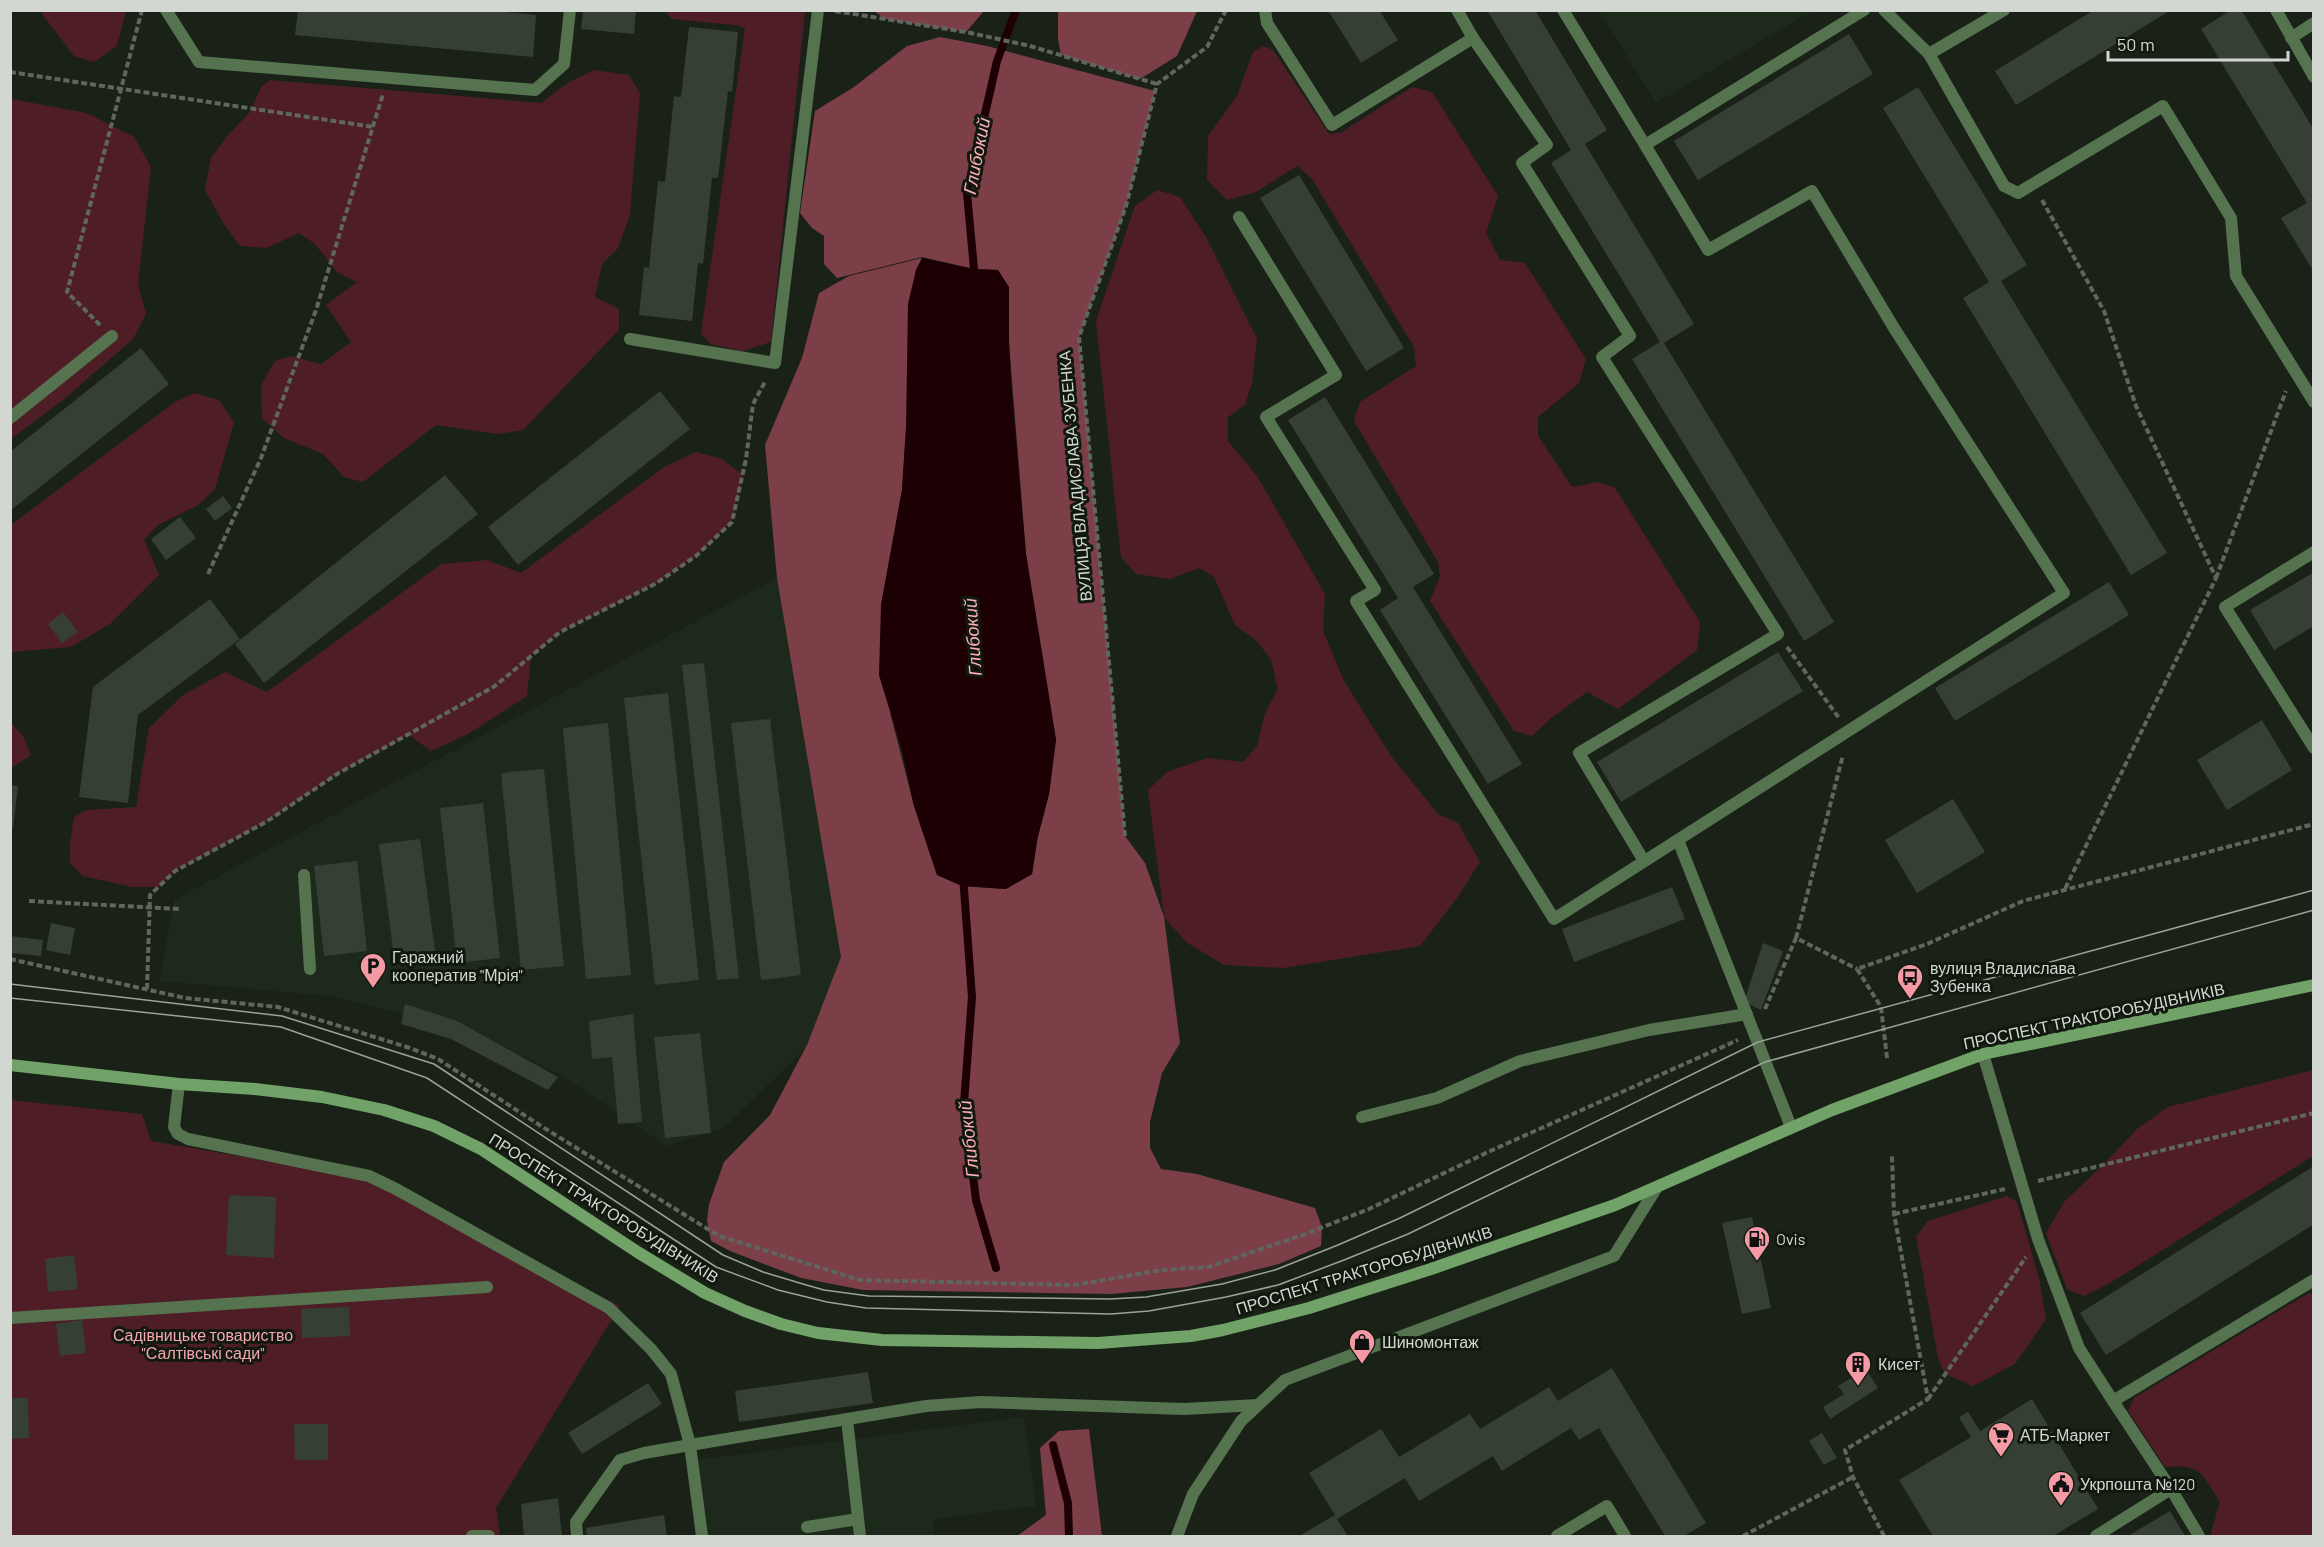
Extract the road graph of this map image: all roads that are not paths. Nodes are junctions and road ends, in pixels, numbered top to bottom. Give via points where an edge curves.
1 (166, 10) edge
2 (570, 10) edge
3 (818, 10) edge
4 (1265, 10) edge
5 (1457, 10) edge
6 (1563, 10) edge
7 (1864, 10) edge
8 (1884, 10) edge
9 (2004, 10) edge
10 (2276, 10) edge
11 (2313, 23) edge
12 (1473, 38) junction
13 (2291, 38) junction
14 (1929, 54) junction
15 (2313, 77) edge
16 (1645, 145) junction
17 (1239, 217) dead end
18 (112, 336) road end
19 (630, 339) dead end
20 (2313, 402) edge
21 (10, 418) edge
22 (2313, 552) edge
23 (2313, 748) edge
24 (1678, 840) junction
25 (1644, 861) junction
26 (304, 875) dead end
27 (310, 969) dead end
28 (2313, 985) edge
29 (1746, 1014) junction
30 (1983, 1054) junction
31 (10, 1065) edge
32 (178, 1084) junction
33 (1362, 1117) dead end
34 (1791, 1127) junction
35 (1658, 1187) junction
36 (2313, 1280) edge
37 (487, 1287) dead end
38 (10, 1318) edge
39 (2113, 1401) junction
40 (1258, 1405) junction
41 (847, 1419) junction
42 (690, 1445) junction
43 (2171, 1489) junction
44 (858, 1519) junction
45 (807, 1527) dead end
46 (472, 1536) edge
47 (489, 1536) edge
48 (578, 1536) edge
49 (702, 1536) edge
50 (860, 1536) edge
51 (1177, 1536) edge
52 (1557, 1536) edge
53 (1625, 1536) edge
54 (2096, 1536) edge
55 (2199, 1536) edge

1 - 2 street via 199,62 536,90 564,64
3 - 19 street via 775,363
4 - 12 street via 1267,23 1332,125
5 - 12 street
6 - 16 street
7 - 16 street
8 - 14 street
9 - 14 street
10 - 13 street
11 - 13 street
12 - 25 street via 1547,145 1522,163 1630,336 1602,357 1778,634 1579,753
13 - 15 street
14 - 20 street via 2004,186 2018,193 2163,106 2231,218 2236,276
16 - 24 street via 1708,250 1812,191 1894,328 2064,593
17 - 25 street via 1336,375 1266,417 1375,590 1356,601 1554,919
18 - 21 street
22 - 23 street via 2225,607
24 - 25 street
24 - 29 street
26 - 27 street
28 - 30 main road, ПРОСПЕКТ ТРАКТОРОБУДІВНИКІВ
29 - 33 street via 1648,1030 1520,1061 1437,1098
29 - 34 street
30 - 34 main road, ПРОСПЕКТ ТРАКТОРОБУДІВНИКІВ
30 - 39 street via 2038,1239 2079,1348
31 - 32 main road, ПРОСПЕКТ ТРАКТОРОБУДІВНИКІВ
32 - 35 main road, ПРОСПЕКТ ТРАКТОРОБУДІВНИКІВ via 322,1097 434,1126 481,1149 705,1293 745,1311 818,1333 882,1340 1098,1343 1191,1336 1263,1321 1386,1284 1536,1234
32 - 42 street via 174,1127 178,1134 369,1176 609,1308 671,1374
34 - 35 main road, ПРОСПЕКТ ТРАКТОРОБУДІВНИКІВ
35 - 40 street via 1614,1256 1285,1380
36 - 39 street
37 - 38 street
39 - 43 street
40 - 41 street via 1184,1409 981,1402
40 - 51 street via 1241,1421 1193,1494
41 - 42 street
41 - 44 street
42 - 48 street via 620,1460 576,1521
42 - 49 street
43 - 54 street
43 - 55 street
44 - 45 street
44 - 50 street
46 - 47 street
52 - 53 street via 1607,1506

